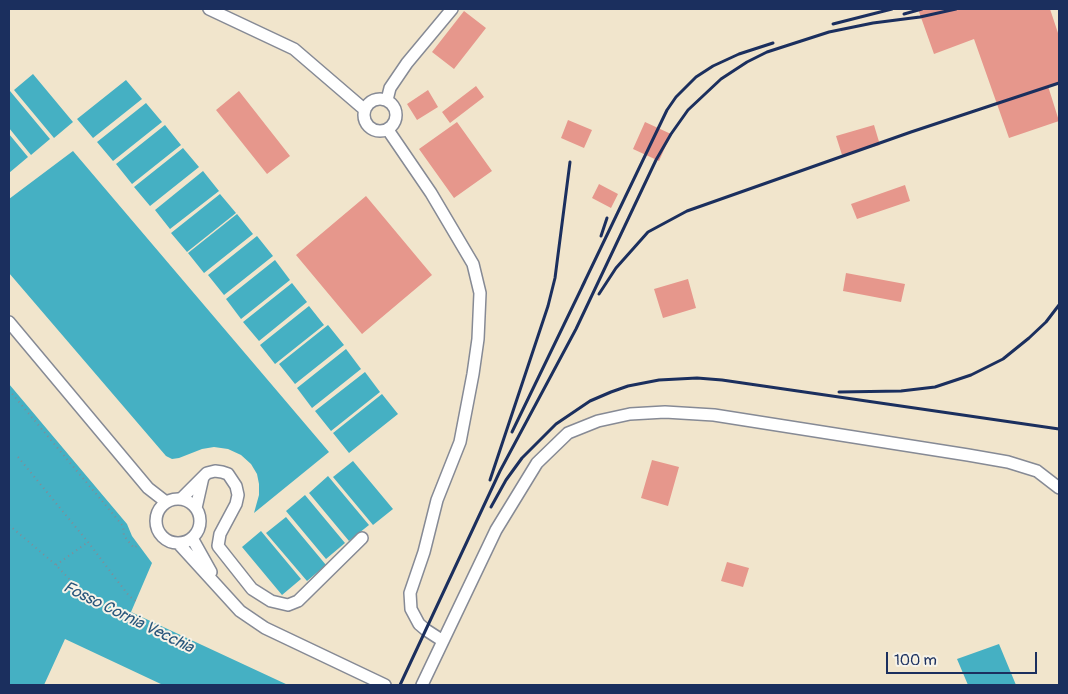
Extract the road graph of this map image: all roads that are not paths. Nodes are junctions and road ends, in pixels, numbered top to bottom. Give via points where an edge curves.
1 (209, 9) edge
2 (452, 9) edge
3 (386, 100) junction
4 (365, 110) junction
5 (388, 130) junction
6 (9, 322) edge
7 (203, 477) junction
8 (148, 488) junction
9 (1059, 488) edge
10 (180, 499) junction
11 (166, 502) junction
12 (196, 508) junction
13 (158, 512) junction
14 (192, 538) junction
15 (362, 538) dead end
16 (178, 543) junction
17 (218, 587) junction
18 (443, 641) junction
19 (385, 685) edge
20 (422, 685) edge

1 - 4 street via 294,49
2 - 3 street via 407,63
3 - 4 street via 371,101
3 - 5 street via 395,106 397,117
4 - 5 street via 365,121 372,129
5 - 18 street via 432,193 473,264 480,293 476,356 460,442 437,500 410,593 411,608 419,624
6 - 8 street
7 - 10 street
7 - 12 street
7 - 15 street via 207,473 222,472 228,474 236,486 236,504 220,534 218,546 252,589 271,601 288,606 298,601
8 - 11 street
8 - 13 street
9 - 18 street via 1037,471 1008,462 714,415 665,412 630,414 598,421 568,433 537,463 496,530
10 - 11 street
10 - 12 street
11 - 13 street
12 - 14 street via 200,520
13 - 16 street via 156,524 161,536
14 - 16 street
14 - 17 street
16 - 17 street
17 - 19 street via 240,610 265,628
18 - 20 street

